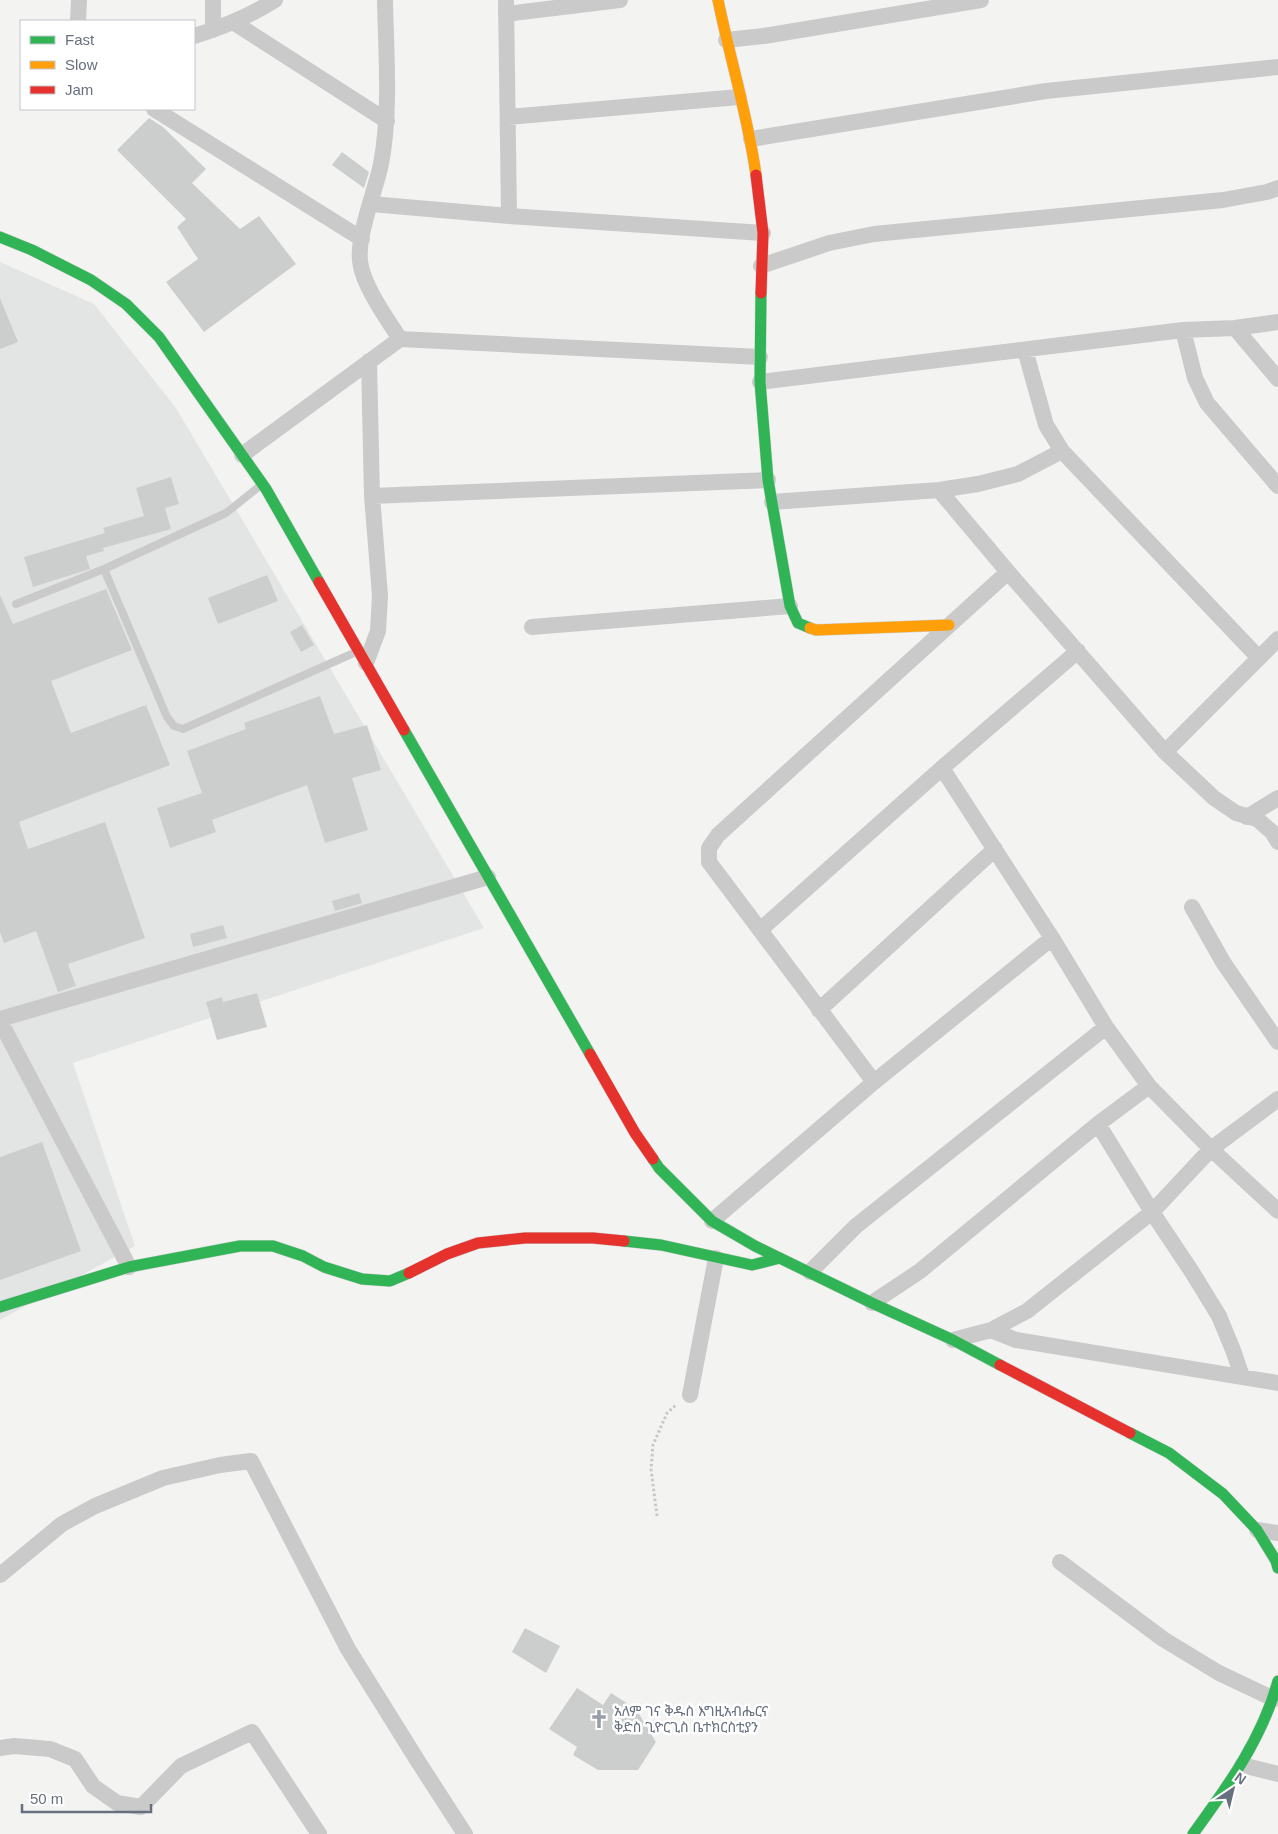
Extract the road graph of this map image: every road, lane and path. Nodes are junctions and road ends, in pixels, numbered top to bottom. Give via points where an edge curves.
1 (80, 0) edge
2 (213, 0) edge
3 (275, 0) edge
4 (385, 0) edge
5 (620, 0) edge
6 (718, 0) edge
7 (981, 0) edge
8 (506, 7) edge
9 (78, 20) edge
10 (234, 22) junction
11 (213, 30) junction
12 (195, 36) edge
13 (726, 40) junction
14 (1278, 67) edge
15 (739, 97) junction
16 (156, 110) edge
17 (508, 117) junction
18 (387, 121) junction
19 (750, 139) junction
20 (1278, 188) edge
21 (370, 204) junction
22 (508, 216) junction
23 (763, 233) junction
24 (0, 236) edge
25 (362, 239) junction
26 (761, 266) junction
27 (1278, 322) edge
28 (1236, 328) junction
29 (1183, 330) junction
30 (400, 339) junction
31 (1025, 350) junction
32 (760, 357) junction
33 (369, 361) junction
34 (1278, 379) edge
35 (760, 382) junction
36 (1062, 452) junction
37 (242, 455) junction
38 (768, 480) junction
39 (262, 484) junction
40 (1278, 486) edge
41 (939, 490) junction
42 (372, 496) junction
43 (772, 502) junction
44 (104, 569) junction
45 (1008, 572) junction
46 (16, 604) dead end
47 (790, 606) junction
48 (949, 625) junction
49 (532, 627) dead end
50 (1278, 639) edge
51 (1078, 651) junction
52 (362, 657) junction
53 (1259, 658) junction
54 (1164, 752) junction
55 (942, 768) junction
56 (1278, 798) edge
57 (1247, 817) junction
58 (1278, 842) edge
59 (995, 849) junction
60 (488, 877) junction
61 (1192, 907) dead end
62 (760, 930) junction
63 (1052, 938) junction
64 (819, 1010) junction
65 (0, 1020) edge
66 (1106, 1027) junction
67 (1278, 1042) edge
68 (874, 1082) junction
69 (1148, 1086) junction
70 (1278, 1099) edge
71 (1098, 1124) junction
72 (1211, 1149) junction
73 (1278, 1211) edge
74 (1152, 1212) junction
75 (712, 1221) junction
76 (716, 1258) junction
77 (780, 1258) junction
78 (129, 1267) junction
79 (810, 1272) junction
80 (872, 1303) junction
81 (0, 1307) edge
82 (991, 1330) junction
83 (953, 1340) junction
84 (1242, 1376) junction
85 (1278, 1383) edge
86 (690, 1395) joint
87 (657, 1516) dead end
88 (1257, 1530) junction
89 (1278, 1533) edge
90 (1060, 1562) dead end
91 (1278, 1568) edge
92 (0, 1575) edge
93 (1278, 1681) edge
94 (1274, 1699) junction
95 (0, 1748) edge
96 (1242, 1765) junction
97 (1278, 1774) edge
98 (319, 1834) edge
99 (465, 1834) edge
100 (1193, 1834) edge

1 - 9 street
2 - 11 street
3 - 10 street
4 - 18 street
5 - 8 street
6 - 13 street
7 - 13 street
8 - 17 street
10 - 11 street
10 - 18 street
11 - 12 street
13 - 15 street
14 - 19 street via 1046,91
15 - 17 street
15 - 19 street
16 - 25 street
17 - 22 street
18 - 21 street via 381,164
19 - 23 street
20 - 26 street via 1223,200 874,234 829,244
21 - 22 street
21 - 25 street
22 - 23 street
23 - 26 street
24 - 37 street via 91,280 126,304 159,337
25 - 30 street via 360,262 370,291
26 - 32 street
27 - 28 street
28 - 29 street
28 - 34 street
29 - 31 street
29 - 40 street via 1195,378 1207,403
30 - 32 street
30 - 33 street
31 - 35 street
31 - 36 street via 1046,425
32 - 35 street
33 - 37 street
33 - 42 street
35 - 38 street
36 - 41 street via 1018,474
36 - 53 street
37 - 39 street
38 - 42 street
38 - 43 street
39 - 44 lane via 226,513
39 - 52 street
41 - 43 street
41 - 45 street
42 - 52 street via 380,595 378,631
43 - 47 street
44 - 46 lane
44 - 52 lane via 167,717 174,726 183,729
45 - 48 street
45 - 51 street
47 - 48 street via 798,623 816,630
47 - 49 street
48 - 62 street via 718,835 710,848 709,862
50 - 53 street
51 - 54 street
51 - 55 street
52 - 60 street
53 - 54 street
54 - 57 street via 1214,798
55 - 59 street
55 - 62 street
56 - 57 street
57 - 58 street via 1257,819
59 - 63 street
59 - 64 street
60 - 65 street
60 - 75 street via 635,1133 659,1168
61 - 67 street via 1223,962
62 - 64 street
63 - 66 street
63 - 68 street
64 - 68 street
65 - 78 street
66 - 69 street
66 - 79 street via 856,1226
68 - 75 street
69 - 71 street
69 - 72 street
70 - 72 street
71 - 74 street
71 - 80 street via 920,1271
72 - 73 street
72 - 74 street
74 - 82 street via 1027,1311
74 - 84 street via 1219,1316
75 - 77 street
76 - 77 street via 752,1265
76 - 78 street via 661,1245 592,1238 525,1238 478,1243 390,1280 362,1279 272,1246 240,1246
76 - 86 street
77 - 79 street
78 - 81 street
79 - 80 street
80 - 83 street
82 - 83 street
82 - 84 street via 1016,1340
83 - 88 street via 1170,1453 1223,1494
84 - 85 street
86 - 87 path via 667,1413 653,1445 651,1469
88 - 89 street
88 - 91 street
90 - 94 street via 1163,1639 1219,1673
92 - 99 street via 62,1524 95,1506 163,1478 250,1461 348,1649
93 - 94 street
94 - 96 street
95 - 98 street via 50,1748 75,1759 93,1786 117,1803 140,1808 181,1766 252,1732
96 - 97 street
96 - 100 street

